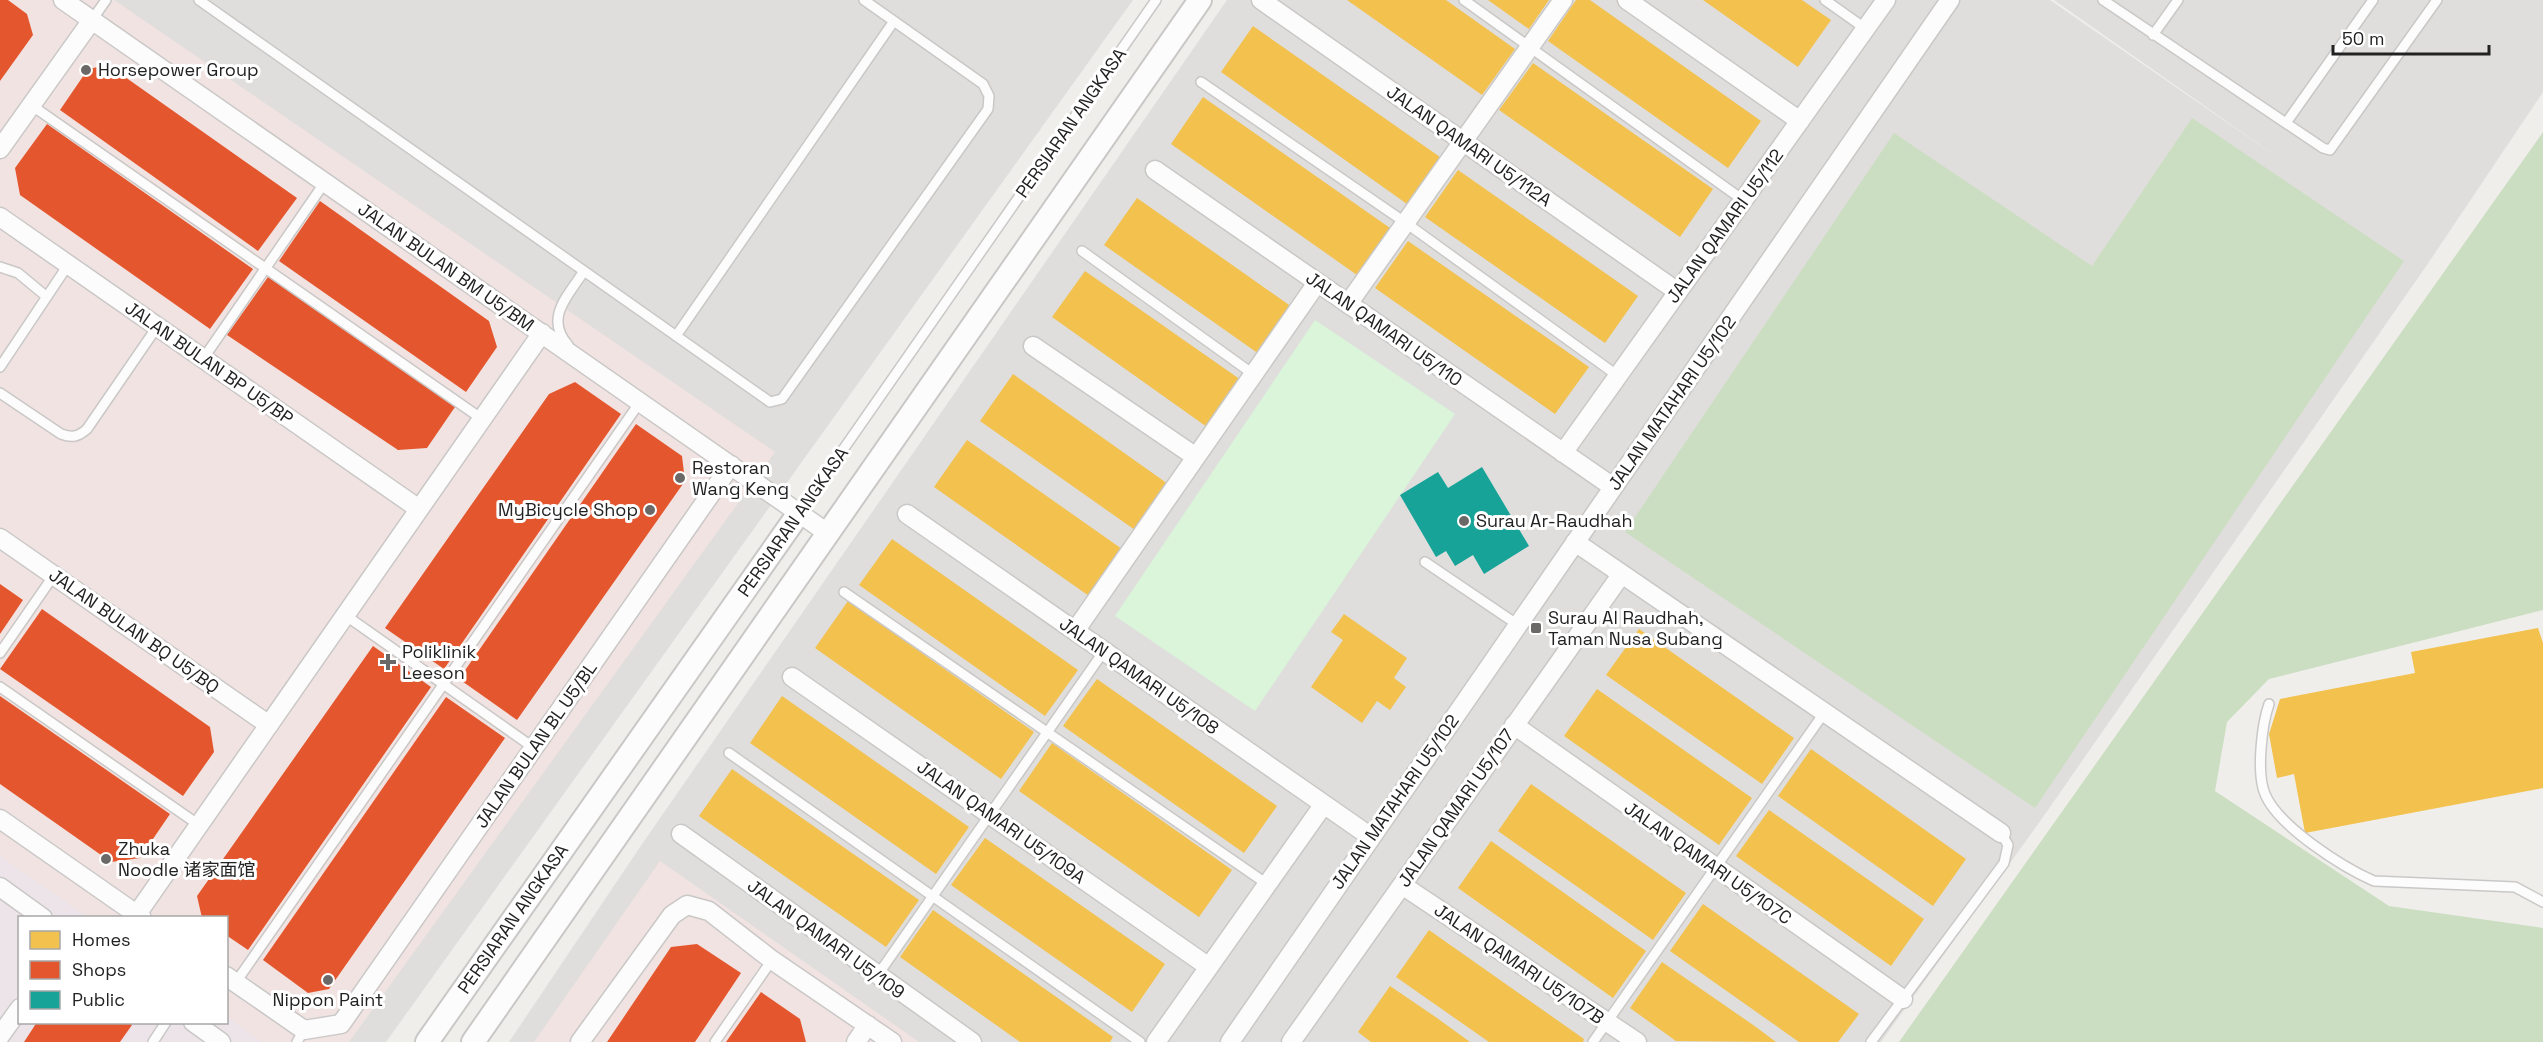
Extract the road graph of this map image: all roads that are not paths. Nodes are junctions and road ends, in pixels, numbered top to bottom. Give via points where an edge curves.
1 (63, 0) edge
2 (106, 0) edge
3 (199, 0) edge
4 (864, 0) edge
5 (1156, 0) edge
6 (1200, 0) edge
7 (1261, 0) edge
8 (1464, 0) edge
9 (1563, 0) edge
10 (1627, 0) edge
11 (1825, 0) edge
12 (1886, 0) edge
13 (1950, 0) edge
14 (2103, 0) edge
15 (2178, 0) edge
16 (2373, 0) edge
17 (2437, 0) edge
18 (92, 20) junction
19 (894, 21) junction
20 (1866, 29) junction
21 (2153, 34) junction
22 (1530, 47) junction
23 (1201, 82) dead end
24 (32, 105) junction
25 (1800, 121) junction
26 (2286, 123) junction
27 (1464, 142) junction
28 (0, 150) edge
29 (1155, 170) dead end
30 (325, 182) junction
31 (1743, 200) junction
32 (0, 217) edge
33 (1406, 223) junction
34 (1082, 251) dead end
35 (68, 265) junction
36 (0, 267) edge
37 (266, 268) junction
38 (584, 272) junction
39 (1317, 283) junction
40 (1678, 292) junction
41 (46, 297) junction
42 (1348, 304) junction
43 (157, 327) junction
44 (542, 333) junction
45 (676, 336) junction
46 (1033, 346) dead end
47 (203, 359) junction
48 (588, 366) junction
49 (0, 367) edge
50 (1253, 374) junction
51 (1618, 376) junction
52 (0, 393) edge
53 (640, 402) junction
54 (482, 419) junction
55 (1563, 453) junction
56 (1196, 457) junction
57 (731, 465) junction
58 (1613, 488) junction
59 (419, 509) junction
60 (799, 513) junction
61 (907, 514) dead end
62 (829, 534) junction
63 (0, 537) edge
64 (1575, 542) junction
65 (1425, 562) dead end
66 (54, 575) junction
67 (1621, 575) junction
68 (844, 592) dead end
69 (345, 615) junction
70 (1518, 625) junction
71 (1075, 631) junction
72 (1104, 651) junction
73 (0, 653) edge
74 (792, 677) dead end
75 (444, 684) junction
76 (0, 687) edge
77 (2269, 704) dead end
78 (1824, 713) junction
79 (268, 725) junction
80 (1514, 725) junction
81 (1048, 732) junction
82 (534, 748) junction
83 (729, 753) dead end
84 (1324, 804) junction
85 (990, 815) junction
86 (0, 819) edge
87 (198, 825) junction
88 (2001, 833) joint
89 (681, 834) dead end
90 (1371, 837) junction
91 (1714, 868) junction
92 (1267, 884) junction
93 (1402, 885) junction
94 (0, 887) edge
95 (933, 896) junction
96 (2543, 902) edge
97 (40, 916) edge
98 (139, 916) edge
99 (772, 960) junction
100 (1209, 967) junction
101 (877, 976) junction
102 (231, 979) edge
103 (1903, 999) junction
104 (18, 1011) edge
105 (1607, 1022) junction
106 (165, 1024) edge
107 (194, 1024) edge
108 (868, 1025) junction
109 (0, 1036) edge
110 (301, 1036) edge
111 (1294, 1041) edge
112 (153, 1042) edge
113 (221, 1042) edge
114 (427, 1042) edge
115 (473, 1042) edge
116 (580, 1042) edge
117 (715, 1042) edge
118 (856, 1042) edge
119 (892, 1042) edge
120 (972, 1042) edge
121 (1140, 1042) edge
122 (1156, 1042) edge
123 (1230, 1042) edge
124 (1593, 1042) edge
125 (1637, 1042) edge
126 (1871, 1042) edge

1 - 18 street, JALAN BULAN BM U5/BM
2 - 18 lane
3 - 38 lane
4 - 19 lane
5 - 60 lane, PERSIARAN ANGKASA
6 - 62 street, PERSIARAN ANGKASA
7 - 27 street, JALAN QAMARI U5/112A
8 - 22 lane
9 - 22 street
10 - 25 street
11 - 20 lane
12 - 20 street, JALAN QAMARI U5/112
13 - 58 street, JALAN MATAHARI U5/102
14 - 21 lane
15 - 21 lane
16 - 26 lane
17 - 26 lane via 2330,150
18 - 24 street
18 - 30 street, JALAN BULAN BM U5/BM
19 - 45 lane
19 - 45 lane via 983,84 990,96 988,109 782,399 770,402
20 - 25 street, JALAN QAMARI U5/112
21 - 26 lane
22 - 27 street
22 - 31 lane
23 - 33 lane
24 - 28 street
24 - 37 lane
25 - 31 street, JALAN QAMARI U5/112
27 - 33 street
27 - 40 street, JALAN QAMARI U5/112A
29 - 39 street, JALAN QAMARI U5/110
30 - 37 lane
30 - 44 street, JALAN BULAN BM U5/BM
31 - 40 street, JALAN QAMARI U5/112
32 - 35 street, JALAN BULAN BP U5/BP
33 - 42 street
33 - 51 lane
34 - 50 lane
35 - 41 lane
35 - 43 street, JALAN BULAN BP U5/BP
36 - 41 lane via 18,273
37 - 47 lane
37 - 54 lane
38 - 45 lane
38 - 48 lane via 559,310 557,320 566,343
39 - 42 street, JALAN QAMARI U5/110
39 - 50 street
40 - 51 street, JALAN QAMARI U5/112
41 - 49 lane
42 - 55 street, JALAN QAMARI U5/110
43 - 47 street, JALAN BULAN BP U5/BP
43 - 52 lane via 80,436 61,434
44 - 48 street, JALAN BULAN BM U5/BM
44 - 54 street
46 - 56 street
47 - 59 street, JALAN BULAN BP U5/BP
48 - 53 street, JALAN BULAN BM U5/BM
50 - 56 street
51 - 55 street, JALAN QAMARI U5/112
53 - 57 street, JALAN BULAN BM U5/BM
53 - 75 lane
54 - 59 street
55 - 58 street, JALAN QAMARI U5/110
56 - 71 street
57 - 60 street, JALAN BULAN BM U5/BM
57 - 82 street, JALAN BULAN BL U5/BL
58 - 64 street, JALAN MATAHARI U5/102
59 - 69 street
60 - 62 street, JALAN BULAN BM U5/BM
60 - 114 street, PERSIARAN ANGKASA
61 - 71 street, JALAN QAMARI U5/108
62 - 115 street, PERSIARAN ANGKASA
63 - 66 street, JALAN BULAN BQ U5/BQ
64 - 67 street
64 - 70 street, JALAN MATAHARI U5/102
65 - 70 lane
66 - 73 lane
66 - 79 street, JALAN BULAN BQ U5/BQ
67 - 78 street
67 - 80 street, JALAN QAMARI U5/107
68 - 81 lane
69 - 75 lane
69 - 79 street
70 - 90 street, JALAN MATAHARI U5/102
71 - 72 street, JALAN QAMARI U5/108
72 - 81 lane
72 - 84 street, JALAN QAMARI U5/108
74 - 85 street, JALAN QAMARI U5/109A
75 - 82 lane
75 - 102 lane
76 - 87 lane
77 - 96 lane via 2264,718 2261,779 2265,795 2290,827 2355,873 2374,881 2514,887
78 - 88 street
78 - 91 lane
79 - 87 street
80 - 91 street, JALAN QAMARI U5/107C
80 - 93 street, JALAN QAMARI U5/107
81 - 85 lane
81 - 92 lane
82 - 110 street, JALAN BULAN BL U5/BL via 341,1024
83 - 95 lane
84 - 90 street, JALAN QAMARI U5/108
84 - 92 street
85 - 95 lane
85 - 100 street, JALAN QAMARI U5/109A
86 - 98 street
87 - 98 street
88 - 103 lane via 2008,845 2004,862
89 - 101 street, JALAN QAMARI U5/109
90 - 123 street, JALAN MATAHARI U5/102
91 - 103 street, JALAN QAMARI U5/107C
91 - 105 lane
92 - 100 street
93 - 105 street, JALAN QAMARI U5/107B
93 - 111 street, JALAN QAMARI U5/107
94 - 97 street
95 - 101 lane
95 - 121 lane
99 - 108 street
99 - 116 street via 709,911 687,905 672,915
99 - 117 lane
100 - 122 street
101 - 120 street, JALAN QAMARI U5/109
102 - 110 street
103 - 126 lane
104 - 109 street
105 - 124 lane
105 - 125 street, JALAN QAMARI U5/107B
106 - 112 lane
107 - 113 street
108 - 118 street
108 - 119 street

